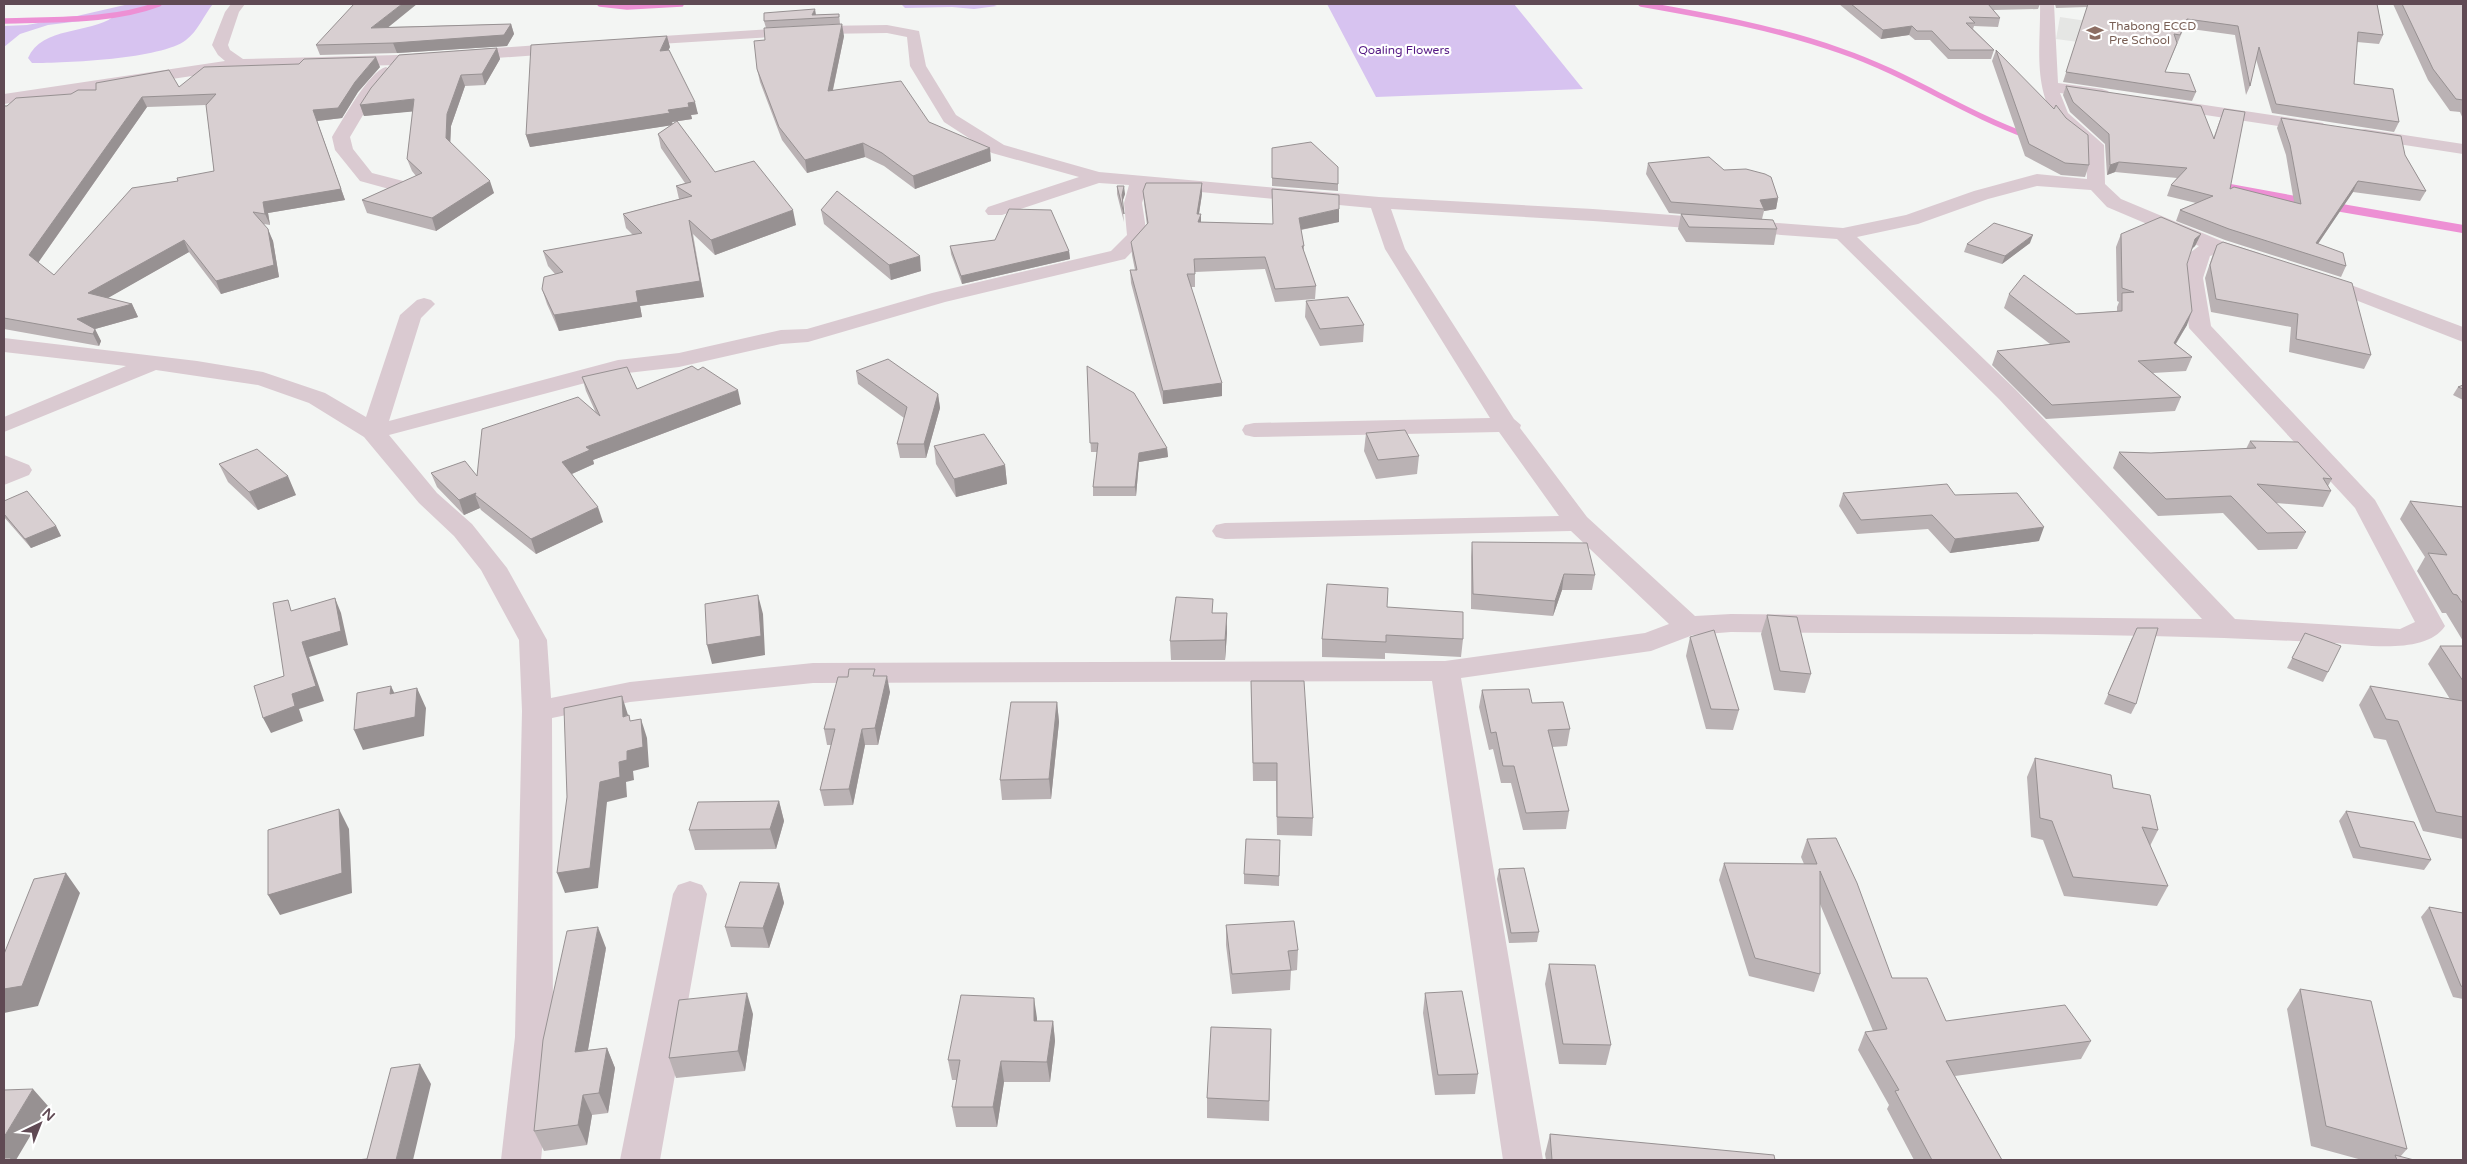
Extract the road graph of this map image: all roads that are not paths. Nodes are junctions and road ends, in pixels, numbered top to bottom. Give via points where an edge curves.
1 (238, 4) edge
2 (2047, 4) edge
3 (614, 44) edge
4 (584, 46) edge
5 (397, 60) junction
6 (239, 64) junction
7 (2052, 87) junction
8 (2122, 97) edge
9 (4, 99) edge
10 (2151, 102) edge
11 (2331, 129) edge
12 (2350, 132) edge
13 (2463, 149) edge
14 (1098, 177) junction
15 (1140, 181) junction
16 (2096, 185) junction
17 (400, 186) edge
18 (1379, 203) junction
19 (995, 211) dead end
20 (1843, 234) junction
21 (2217, 246) junction
22 (2267, 262) edge
23 (2304, 274) edge
24 (424, 304) dead end
25 (2463, 335) edge
26 (4, 345) edge
27 (154, 363) junction
28 (1509, 425) junction
29 (4, 426) edge
30 (1254, 430) dead end
31 (373, 432) junction
32 (4, 462) edge
33 (4, 478) edge
34 (1578, 523) junction
35 (1225, 531) dead end
36 (1688, 626) junction
37 (2227, 628) junction
38 (1445, 671) junction
39 (536, 711) junction
40 (690, 894) dead end
41 (521, 1160) edge
42 (640, 1160) edge
43 (1523, 1160) edge

1 - 6 street via 220,45 223,52
2 - 7 street via 2047,61
3 - 14 street via 820,30 887,29 914,34 918,66 950,118 998,149
4 - 5 street
5 - 6 street
5 - 17 street via 366,96 341,137 344,150 366,178
6 - 9 street
7 - 8 street
7 - 16 street via 2059,110 2066,120 2095,145
10 - 11 street
12 - 13 street
14 - 15 street
14 - 19 street
15 - 18 street
15 - 31 street via 1133,203 1137,236 1118,254 938,297 808,335 781,336 679,360 618,367
16 - 20 street via 2037,180 1981,195 1911,220
16 - 21 street via 2114,203
18 - 20 street via 1593,214
18 - 28 street via 1395,250
20 - 37 street via 2008,394
21 - 22 street
21 - 37 street via 2202,252 2193,278 2200,328 2366,505 2431,626 2403,638
23 - 25 street
24 - 31 street via 411,315
26 - 27 street
27 - 29 street
27 - 31 street via 263,379 317,398
28 - 30 street
28 - 34 street via 1510,431
31 - 39 street via 428,498 463,530 493,568 533,640
32 - 33 street via 20,470
34 - 35 street
34 - 36 street
36 - 37 street via 1731,623
36 - 38 street via 1651,642
38 - 39 street via 812,674 630,692
38 - 43 street
39 - 41 street via 534,1037
40 - 42 street

